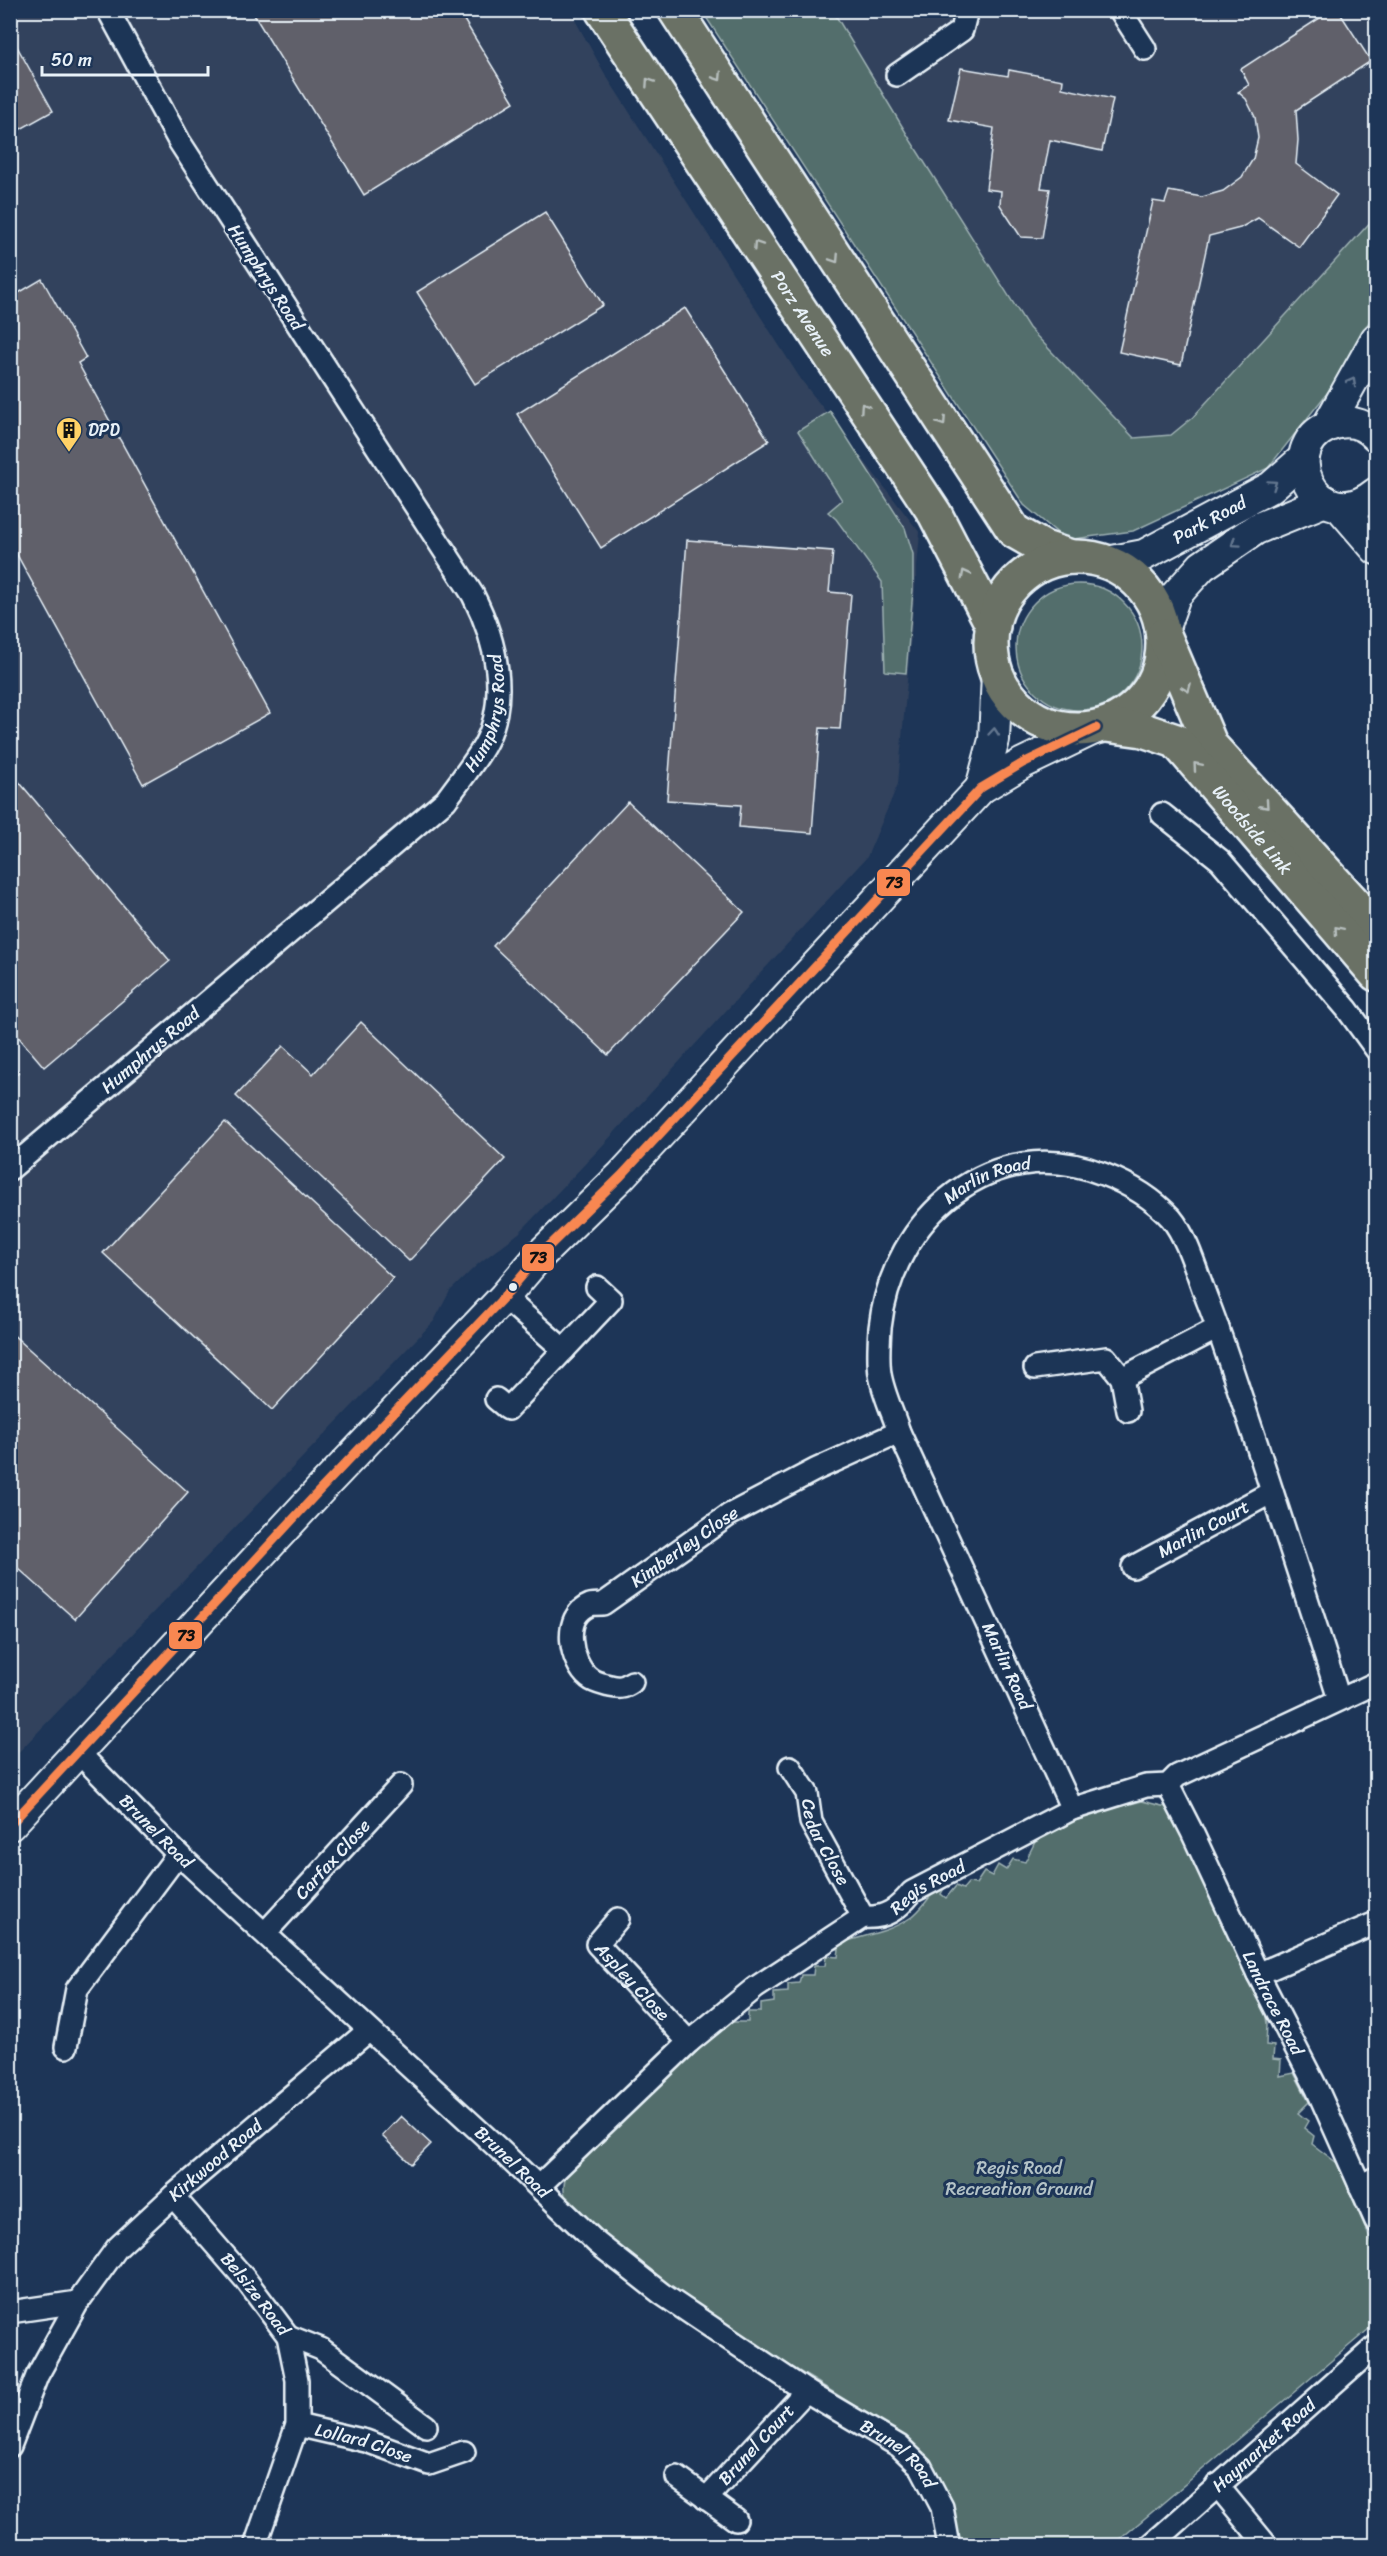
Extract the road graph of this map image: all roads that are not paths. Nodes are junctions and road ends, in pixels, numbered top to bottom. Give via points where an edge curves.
1 (108, 10) edge
2 (602, 10) edge
3 (675, 10) edge
4 (967, 10) edge
5 (1120, 10) edge
6 (1145, 49) dead end
7 (897, 75) dead end
8 (1377, 339) edge
9 (1329, 425) junction
10 (1377, 436) edge
11 (1304, 459) junction
12 (1377, 493) edge
13 (1332, 504) junction
14 (1377, 549) edge
15 (1071, 556) junction
16 (1107, 562) junction
17 (993, 626) junction
18 (1163, 632) junction
19 (997, 674) junction
20 (1101, 726) junction
21 (981, 788) junction
22 (1162, 814) dead end
23 (1377, 927) edge
24 (1377, 974) edge
25 (1377, 1049) edge
26 (10, 1169) edge
27 (597, 1287) dead end
28 (504, 1297) junction
29 (1218, 1328) junction
30 (564, 1350) junction
31 (1035, 1368) dead end
32 (1122, 1378) junction
33 (496, 1399) dead end
34 (1128, 1411) dead end
35 (899, 1432) junction
36 (1272, 1492) junction
37 (1133, 1567) dead end
38 (632, 1682) dead end
39 (1377, 1683) edge
40 (1339, 1699) junction
41 (79, 1753) junction
42 (790, 1767) dead end
43 (401, 1785) dead end
44 (1168, 1785) junction
45 (1072, 1809) junction
46 (10, 1825) edge
47 (178, 1854) junction
48 (863, 1917) junction
49 (618, 1919) dead end
50 (1377, 1923) edge
51 (265, 1933) junction
52 (1258, 1974) junction
53 (368, 2031) junction
54 (689, 2042) junction
55 (66, 2047) dead end
56 (1368, 2182) edge
57 (539, 2186) junction
58 (173, 2196) junction
59 (1377, 2222) edge
60 (78, 2302) junction
61 (10, 2312) edge
62 (288, 2337) junction
63 (1377, 2346) edge
64 (806, 2391) junction
65 (297, 2426) junction
66 (426, 2426) dead end
67 (10, 2446) edge
68 (464, 2452) dead end
69 (677, 2477) dead end
70 (1217, 2485) junction
71 (706, 2499) junction
72 (736, 2520) dead end
73 (255, 2546) edge
74 (950, 2546) edge
75 (1150, 2546) edge
76 (1267, 2546) edge

1 - 26 street, Humphrys Road via 179,141 473,595 494,648 498,686 485,745 446,800
17 -> 2 main road, Porz Avenue via 935,514
3 -> 15 main road via 1014,531 1044,548
4 - 7 street via 962,30
5 - 6 street
9 -> 8 street
9 - 10 street via 1357,423
9 - 11 street, Park Road via 1312,439
11 - 13 street via 1308,484 1315,494
16 -> 11 street, Park Road via 1144,555 1271,487
12 - 13 street, Park Road via 1353,506
13 - 14 street
13 -> 18 street, Park Road via 1256,529 1202,566 1175,596
15 - 16 main road
15 - 17 main road via 1029,571 1012,586 1000,604
16 - 18 main road via 1127,572 1144,588 1156,608
17 - 19 main road via 991,642
18 - 20 main road via 1156,680 1126,715
18 -> 23 main road, Woodside Link via 1211,746
19 - 20 main road via 1009,696 1026,713 1072,730
21 -> 19 street via 994,741
20 - 21 street
24 -> 20 main road, Woodside Link via 1176,741 1143,730
21 - 28 street
22 - 25 street via 1220,860
27 - 30 street via 611,1300
28 - 30 street
28 - 41 street via 320,1490
29 - 32 street
29 - 35 street, Marlin Road via 1180,1232 1170,1217 1146,1196 1129,1184 1063,1161 1005,1166 950,1196 912,1236 892,1278 880,1327 880,1374
29 - 36 street, Marlin Road
30 - 33 street via 508,1409
31 - 32 street via 1106,1358
32 - 34 street
35 - 38 street, Kimberley Close via 729,1515 603,1604 584,1609 572,1636 575,1660 582,1671 606,1685 620,1688
35 - 45 street, Marlin Road
36 - 37 street, Marlin Court
36 - 40 street, Marlin Road
39 - 40 street, Regis Road
40 - 44 street, Regis Road via 1177,1776
41 - 46 street
41 - 47 street, Brunel Road
42 - 48 street, Cedar Close via 807,1793 811,1822
43 - 51 street, Carfax Close
44 - 45 street, Regis Road via 1146,1786
44 - 52 street, Landrace Road
45 - 48 street, Regis Road via 912,1892 890,1914
47 - 51 street, Brunel Road
47 - 55 street via 77,1989
48 - 54 street, Regis Road via 754,1988
49 - 54 street, Aspley Close via 597,1944
50 - 52 street
51 - 53 street, Brunel Road
52 - 56 street, Landrace Road
53 - 57 street, Brunel Road
53 - 58 street, Kirkwood Road
54 - 57 street, Regis Road
56 - 59 street, Landrace Road
57 - 64 street, Brunel Road via 597,2243 662,2294
58 - 60 street, Kirkwood Road via 117,2248
58 - 62 street, Belsize Road via 245,2279
60 - 61 street
60 - 67 street, Kirkwood Road via 37,2376
62 - 65 street, Belsize Road via 297,2379
62 - 66 street, Lollard Close via 321,2349
63 - 70 street, Haymarket Road
64 - 71 street, Brunel Court
64 - 74 street, Brunel Road via 898,2446 921,2467 942,2507
65 - 68 street, Lollard Close via 366,2441 429,2464
65 - 73 street, Belsize Road
69 - 71 street, Brunel Court
70 - 75 street, Haymarket Road
70 - 76 street
71 - 72 street, Brunel Court

